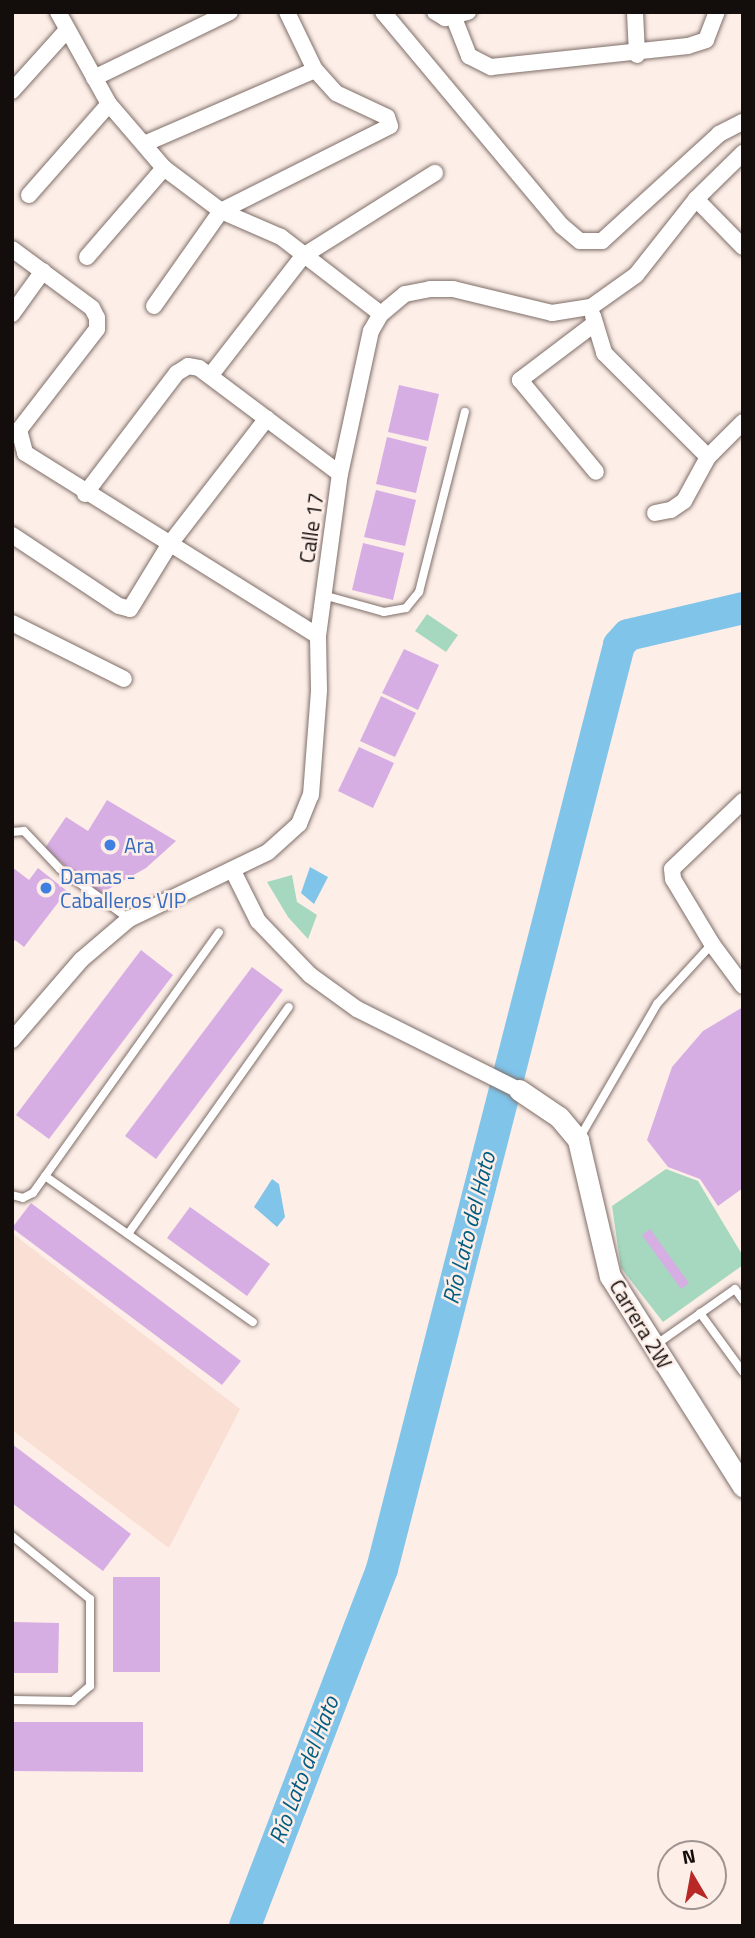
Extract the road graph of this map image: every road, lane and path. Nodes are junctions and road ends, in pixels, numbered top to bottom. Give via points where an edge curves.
1 (58, 12) edge
2 (230, 12) edge
3 (287, 12) edge
4 (383, 12) edge
5 (435, 12) edge
6 (635, 12) edge
7 (717, 12) edge
8 (461, 15) edge
9 (67, 30) junction
10 (637, 55) junction
11 (315, 71) junction
12 (94, 78) junction
13 (12, 91) edge
14 (109, 104) junction
15 (743, 122) edge
16 (144, 144) junction
17 (743, 153) edge
18 (164, 168) junction
19 (435, 173) dead end
20 (29, 195) dead end
21 (696, 199) junction
22 (221, 211) junction
23 (743, 247) edge
24 (12, 249) edge
25 (303, 256) junction
26 (87, 257) dead end
27 (43, 271) junction
28 (154, 306) dead end
29 (591, 307) junction
30 (12, 314) edge
31 (381, 314) junction
32 (594, 324) junction
33 (210, 376) junction
34 (465, 412) dead end
35 (267, 418) junction
36 (743, 422) edge
37 (708, 457) junction
38 (596, 472) dead end
39 (340, 474) junction
40 (85, 494) junction
41 (655, 513) dead end
42 (12, 535) edge
43 (169, 545) junction
44 (323, 595) junction
45 (12, 622) edge
46 (318, 636) junction
47 (124, 680) dead end
48 (743, 801) edge
49 (12, 832) edge
50 (233, 871) junction
51 (129, 919) junction
52 (219, 932) dead end
53 (712, 944) junction
54 (743, 986) edge
55 (289, 1007) dead end
56 (12, 1040) edge
57 (519, 1090) joint
58 (578, 1140) junction
59 (45, 1176) junction
60 (12, 1195) edge
61 (128, 1234) junction
62 (743, 1300) edge
63 (700, 1314) junction
64 (253, 1322) dead end
65 (653, 1347) junction
66 (743, 1372) edge
67 (743, 1486) edge
68 (12, 1536) edge
69 (12, 1700) edge

1 - 9 street
2 - 12 street
3 - 11 street
4 - 15 street via 580,242 602,241 719,134
5 - 8 street
6 - 10 street
7 - 10 street via 706,40
8 - 10 street via 469,56 491,67
9 - 12 street
9 - 13 street
11 - 16 street
11 - 22 street via 337,93 387,117 390,126
12 - 14 street
14 - 16 street
14 - 20 street
16 - 18 street
17 - 21 street
18 - 22 street
18 - 26 street
19 - 25 street
21 - 23 street
21 - 29 street via 636,275
22 - 25 street via 281,237
22 - 28 street
24 - 27 street
25 - 31 street
25 - 33 street
27 - 30 street
27 - 40 street via 92,308 97,329 19,430 19,442 25,453
29 - 31 street via 552,313 453,289 430,289 405,294
29 - 32 street
31 - 39 street, Calle 17 via 371,331
32 - 37 street via 604,353
32 - 38 street via 520,380
33 - 35 street
33 - 40 street via 188,366 177,373
34 - 44 lane via 419,592 406,608 384,612
35 - 39 street
35 - 43 street
36 - 37 street
37 - 41 street via 684,501
39 - 44 street, Calle 17
40 - 43 street
42 - 43 street via 130,609
43 - 46 street
44 - 46 street, Calle 17
45 - 47 street
46 - 50 street, Calle 17 via 311,795 299,824 268,852
48 - 53 street via 672,869 673,879
49 - 51 lane via 24,831 60,869
50 - 51 street, Calle 17
50 - 57 street via 258,921 310,975 357,1009
51 - 56 street, Calle 17 via 81,960
52 - 59 lane
53 - 54 street
53 - 58 lane via 657,1004
55 - 61 lane
57 - 58 street, Carrera 2W via 558,1117
58 - 65 street, Carrera 2W via 610,1276
59 - 60 lane via 33,1193 23,1198
59 - 61 lane
61 - 64 lane
62 - 63 lane via 734,1289
63 - 65 lane
63 - 66 lane
65 - 67 street, Carrera 2W
68 - 69 lane via 90,1599 90,1686 73,1701

